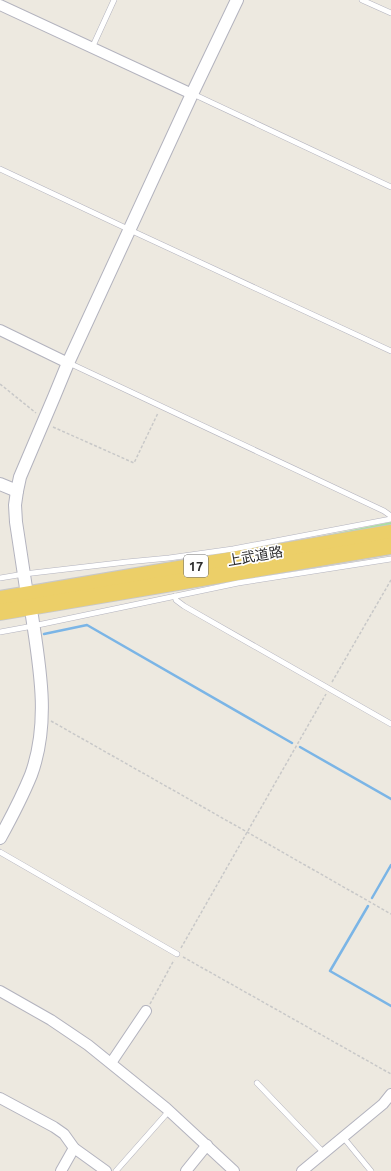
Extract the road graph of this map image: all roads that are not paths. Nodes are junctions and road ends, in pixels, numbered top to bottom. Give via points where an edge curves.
1 (114, 0) edge
2 (237, 0) edge
3 (362, 0) edge
4 (0, 5) edge
5 (391, 13) edge
6 (92, 48) junction
7 (192, 94) junction
8 (0, 169) edge
9 (391, 186) edge
10 (130, 230) junction
11 (0, 330) edge
12 (391, 351) edge
13 (68, 363) junction
14 (0, 484) edge
15 (17, 491) junction
16 (391, 518) edge
17 (391, 533) edge
18 (391, 546) edge
19 (391, 559) edge
20 (236, 566) junction
21 (24, 574) junction
22 (0, 578) edge
23 (26, 588) dead end
24 (175, 596) junction
25 (0, 599) edge
26 (0, 612) edge
27 (33, 621) junction
28 (0, 632) edge
29 (391, 724) edge
30 (0, 838) edge
31 (0, 852) edge
32 (177, 954) road end
33 (0, 991) edge
34 (146, 1010) road end
35 (111, 1063) junction
36 (257, 1083) dead end
37 (391, 1094) edge
38 (0, 1098) edge
39 (169, 1111) junction
40 (343, 1137) junction
41 (207, 1145) junction
42 (74, 1148) junction
43 (324, 1153) junction
44 (62, 1171) edge
45 (106, 1171) edge
46 (116, 1171) edge
47 (186, 1171) edge
48 (234, 1171) edge
49 (302, 1171) edge
50 (371, 1171) edge

1 - 6 lane
2 - 7 street
3 - 5 lane
4 - 6 street
6 - 7 street
7 - 9 lane
7 - 10 street
8 - 10 lane
10 - 12 lane
10 - 13 street
11 - 13 street
13 - 15 street via 26,460
13 - 16 lane via 384,511
14 - 15 street
15 - 21 street via 16,522
16 - 20 lane
17 - 20 highway, 上武道路 / 17
18 - 20 highway, 上武道路 / 17
19 - 20 lane
20 - 21 lane via 170,558
20 - 24 lane
20 - 25 highway, 上武道路 / 17
20 - 26 highway, 上武道路 / 17
21 - 22 lane
21 - 23 street
24 - 27 lane
24 - 29 lane via 184,606
27 - 28 lane
27 - 30 street via 41,680 42,718 37,751 22,795
31 - 32 lane
33 - 35 street via 51,1020
34 - 35 street
35 - 39 street
36 - 43 lane
37 - 40 street via 383,1104
38 - 42 street via 54,1126 64,1134
39 - 41 street
39 - 46 lane
40 - 43 street
40 - 50 lane
41 - 47 street
41 - 48 street
42 - 44 street
42 - 45 street
43 - 49 street

